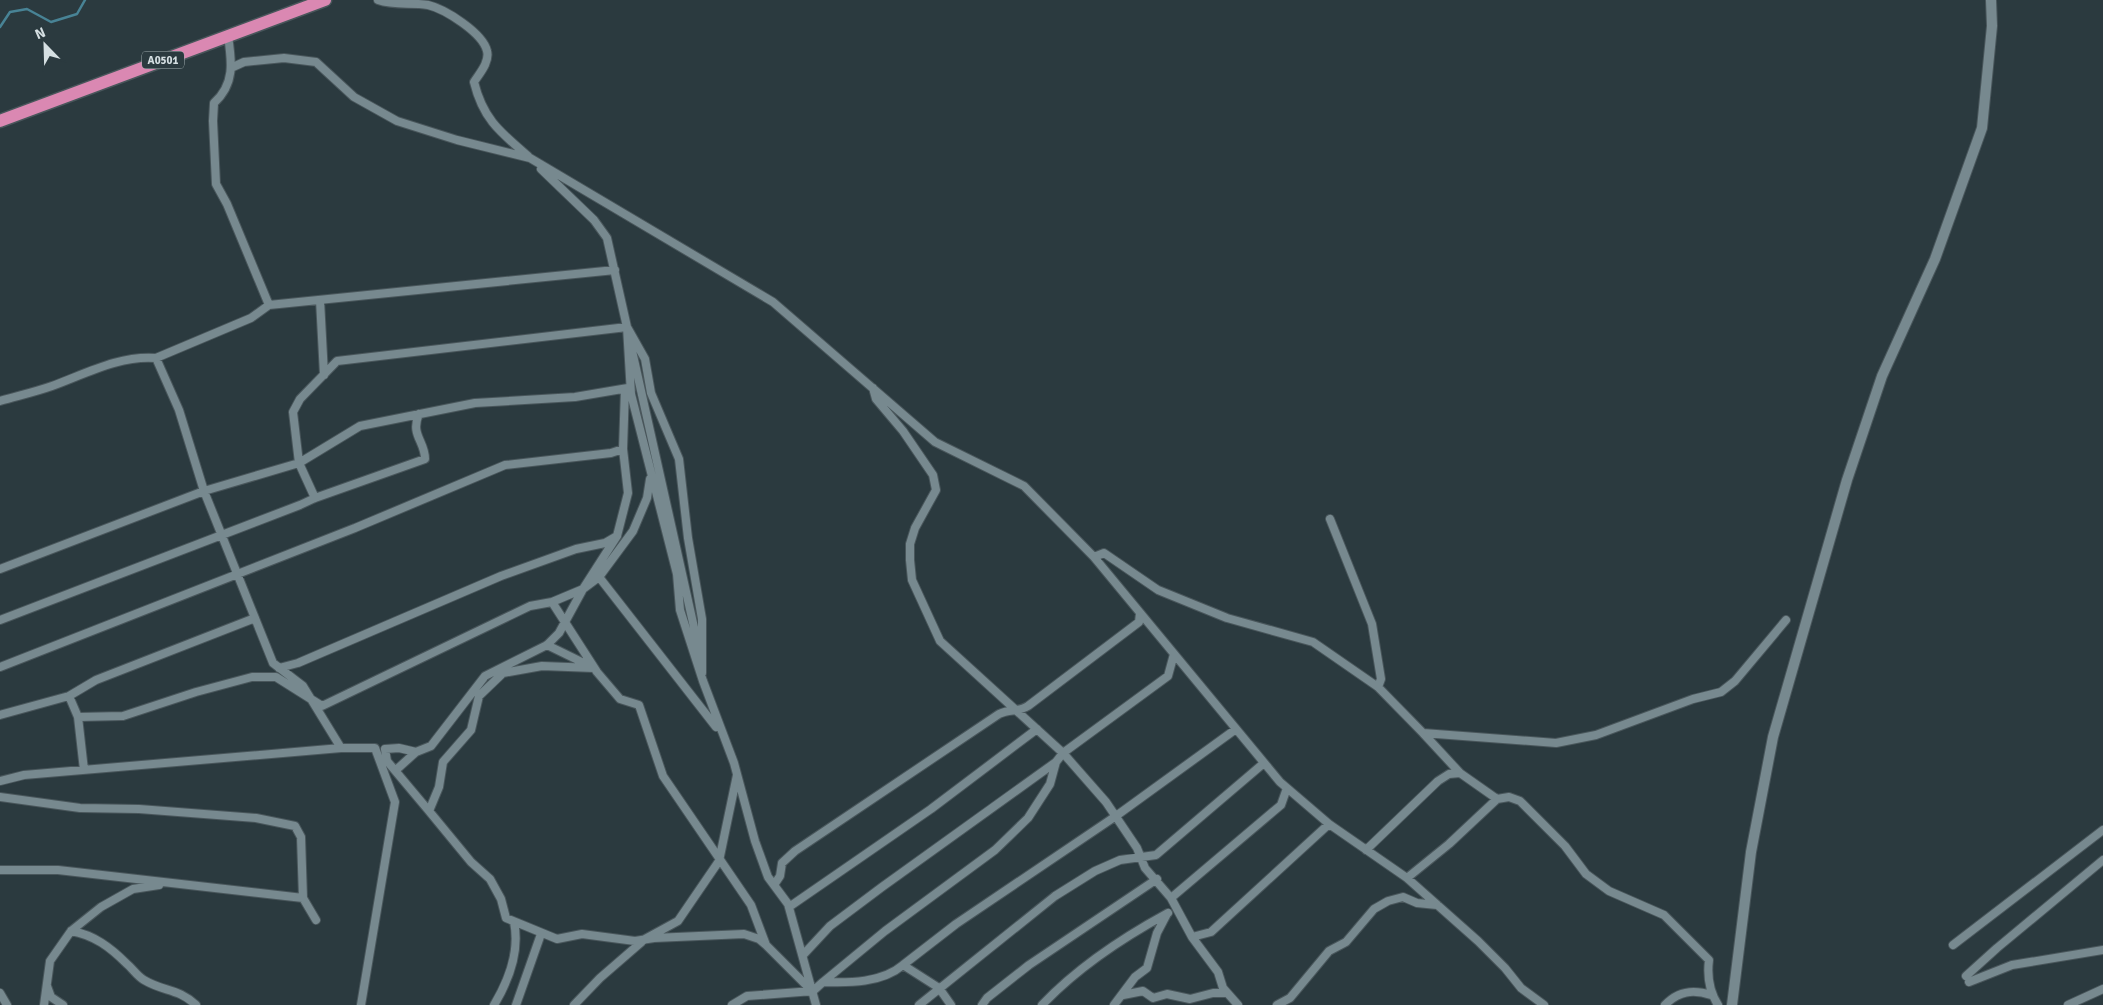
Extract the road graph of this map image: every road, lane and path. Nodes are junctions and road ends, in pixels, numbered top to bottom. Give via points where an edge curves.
1 (326, 0) edge
2 (378, 0) edge
3 (1991, 0) edge
4 (228, 36) junction
5 (233, 67) junction
6 (0, 121) edge
7 (530, 158) junction
8 (614, 267) junction
9 (320, 300) junction
10 (270, 305) junction
11 (627, 327) junction
12 (156, 358) junction
13 (324, 375) junction
14 (628, 388) junction
15 (873, 388) junction
16 (0, 401) edge
17 (418, 414) junction
18 (623, 449) junction
19 (299, 463) junction
20 (651, 475) junction
21 (204, 491) junction
22 (315, 498) junction
23 (1330, 519) dead end
24 (222, 534) junction
25 (617, 536) junction
26 (1094, 557) junction
27 (0, 569) edge
28 (238, 574) junction
29 (599, 577) junction
30 (583, 589) junction
31 (552, 602) junction
32 (1140, 613) junction
33 (255, 618) junction
34 (0, 620) edge
35 (1786, 620) dead end
36 (564, 621) junction
37 (547, 645) junction
38 (1174, 654) junction
39 (702, 666) junction
40 (0, 667) edge
41 (279, 668) junction
42 (594, 668) junction
43 (702, 681) junction
44 (1378, 687) junction
45 (69, 696) junction
46 (310, 697) junction
47 (1017, 710) junction
48 (0, 715) edge
49 (78, 718) junction
50 (1037, 729) junction
51 (1236, 729) junction
52 (1423, 733) junction
53 (722, 734) junction
54 (341, 748) junction
55 (416, 752) junction
56 (1063, 753) junction
57 (1056, 762) junction
58 (1264, 763) junction
59 (84, 770) junction
60 (396, 770) junction
61 (1460, 772) junction
62 (737, 774) junction
63 (0, 781) edge
64 (1287, 788) junction
65 (0, 797) edge
66 (1497, 799) junction
67 (429, 811) junction
68 (1116, 816) junction
69 (1329, 824) junction
70 (2103, 830) edge
71 (1366, 850) junction
72 (1141, 857) junction
73 (2103, 860) edge
74 (719, 861) junction
75 (0, 870) edge
76 (1407, 878) junction
77 (1156, 879) junction
78 (168, 883) junction
79 (774, 885) junction
80 (303, 898) junction
81 (1172, 901) junction
82 (789, 906) junction
83 (1439, 906) junction
84 (1168, 913) junction
85 (316, 920) dead end
86 (514, 922) junction
87 (71, 931) junction
88 (541, 934) junction
89 (1192, 937) junction
90 (645, 939) junction
91 (1953, 945) dead end
92 (766, 946) junction
93 (2103, 950) edge
94 (804, 955) junction
95 (903, 966) junction
96 (824, 982) junction
97 (47, 984) junction
98 (939, 988) junction
99 (2103, 990) edge
100 (813, 991) junction
101 (0, 993) edge
102 (1227, 993) junction
103 (1123, 995) junction
104 (1712, 996) junction
105 (1188, 1002) edge
106 (8, 1005) edge
107 (44, 1005) edge
108 (63, 1005) edge
109 (196, 1005) edge
110 (361, 1005) edge
111 (494, 1005) edge
112 (516, 1005) edge
113 (574, 1005) edge
114 (732, 1005) edge
115 (816, 1005) edge
116 (919, 1005) edge
117 (951, 1005) edge
118 (982, 1005) edge
119 (1042, 1005) edge
120 (1114, 1005) edge
121 (1238, 1005) edge
122 (1277, 1005) edge
123 (1544, 1005) edge
124 (1664, 1005) edge
125 (1717, 1005) edge
126 (1732, 1005) edge
127 (2068, 1005) edge

1 - 4 highway, A0501
2 - 7 street via 389,4 439,8 458,19 481,42 487,51 487,61 474,82 484,114
3 - 126 street via 1992,26 1982,128 1935,259 1882,376 1847,480 1773,737 1751,852
4 - 5 street
4 - 6 highway, A0501
5 - 7 street via 244,62 284,58 316,62 354,97 396,121
5 - 10 street via 225,94 214,103 216,184
7 - 8 street via 594,220 607,238
7 - 15 street via 773,302
8 - 9 street
8 - 11 street
9 - 10 street
9 - 13 street
10 - 12 street via 251,318
11 - 13 street via 337,361
11 - 14 street
11 - 39 street
11 - 39 street via 646,359 651,394 679,459 702,619
12 - 16 street via 142,357 106,365 52,386
12 - 21 street via 179,410
13 - 19 street via 300,398 293,412
14 - 17 street via 575,396 475,403
14 - 18 street
14 - 20 street
15 - 26 street via 935,442 1024,486
15 - 47 street via 876,399 933,475 936,490 910,544 912,580 919,598 940,641
17 - 19 street via 360,426
17 - 22 street via 415,433 425,459
18 - 25 street via 628,493
18 - 28 street via 505,465
19 - 21 street
19 - 22 street
20 - 29 street via 647,498 633,531
20 - 43 street via 677,574 680,610
21 - 24 street
21 - 27 street
22 - 24 street
23 - 44 street via 1372,624 1381,679
24 - 28 street
24 - 34 street
25 - 30 street
25 - 41 street via 605,543 576,549 501,576 298,663
26 - 32 street
26 - 44 street via 1104,553 1158,590 1227,618 1313,642
28 - 33 street
28 - 40 street
29 - 30 street
29 - 53 street
30 - 31 street
30 - 36 street
31 - 36 street
31 - 46 street via 530,606 333,702 322,706
32 - 38 street
32 - 47 street via 1139,622 1126,633 1028,706
33 - 41 street via 273,663
33 - 45 street via 96,680
35 - 52 street via 1735,681 1721,692 1596,735 1556,743
36 - 37 street via 559,633
36 - 42 street
37 - 42 street
37 - 55 street via 485,676 431,746
38 - 51 street
38 - 56 street via 1168,676
39 - 43 street
41 - 46 street via 302,686
42 - 67 street via 542,666 503,673 479,696 471,730 443,762 439,787
42 - 74 street via 620,699 639,705 663,776
43 - 53 street
44 - 52 street
45 - 48 street
45 - 49 street
46 - 49 street via 276,678 252,677 123,716
46 - 54 street
47 - 50 street
47 - 79 street via 999,714 795,851 782,863 780,876
49 - 59 street
50 - 56 street
50 - 82 street via 931,809
51 - 58 street
51 - 68 street
52 - 61 street
53 - 62 street
54 - 59 street
54 - 110 street via 376,748 394,802
55 - 60 street
55 - 60 street via 385,749 387,761
56 - 57 street
56 - 68 street
57 - 94 street via 830,926
57 - 96 street via 1050,784 1028,818 995,850 885,931
58 - 64 street
58 - 72 street via 1156,855
59 - 63 street via 24,775
60 - 67 street
61 - 66 street
61 - 71 street via 1438,781
62 - 74 street
62 - 79 street via 755,841
64 - 69 street
64 - 81 street via 1281,805
65 - 80 street via 80,808 256,818 295,826 301,837
66 - 76 street via 1450,844
66 - 104 street via 1509,796 1520,801 1565,846 1586,874 1609,891 1664,915 1709,960
67 - 86 street via 471,862 490,879 501,899 506,918
68 - 72 street
68 - 95 street via 956,924
69 - 71 street
69 - 89 street via 1211,932
70 - 91 street
71 - 76 street
72 - 77 street via 1145,868
72 - 98 street via 1120,860 1095,871 1055,896
73 - 93 street via 1997,948 1967,979 2012,965
74 - 90 street via 678,921
74 - 92 street via 751,905
75 - 78 street via 58,870
76 - 83 street
77 - 81 street
77 - 118 street via 1029,965
78 - 80 street
78 - 87 street via 133,889 101,907
79 - 82 street
80 - 85 street
81 - 84 street
81 - 89 street
82 - 94 street
83 - 122 street via 1403,897 1374,909 1346,942 1329,951 1290,998
83 - 123 street via 1505,968 1521,988
84 - 103 street via 1157,933 1147,968 1135,977
84 - 119 street via 1125,937 1059,987
86 - 88 street
86 - 111 street via 518,940 516,949 507,979
87 - 97 street via 50,961
87 - 109 street via 103,942 140,977 154,986 180,992
88 - 90 street via 557,939 582,934 621,940
88 - 112 street
89 - 102 street via 1218,972
90 - 92 street via 744,934 759,939
90 - 113 street
92 - 100 street
94 - 100 street
95 - 96 street via 863,982
95 - 98 street
96 - 100 street
97 - 107 street
97 - 108 street via 52,997
98 - 116 street
98 - 117 street
99 - 127 street
100 - 114 street via 748,996
100 - 115 street
101 - 106 street
102 - 105 street via 1213,993
102 - 121 street
103 - 105 street via 1143,991 1152,998 1167,994
103 - 120 street
104 - 124 street via 1694,991 1683,993
104 - 125 street

